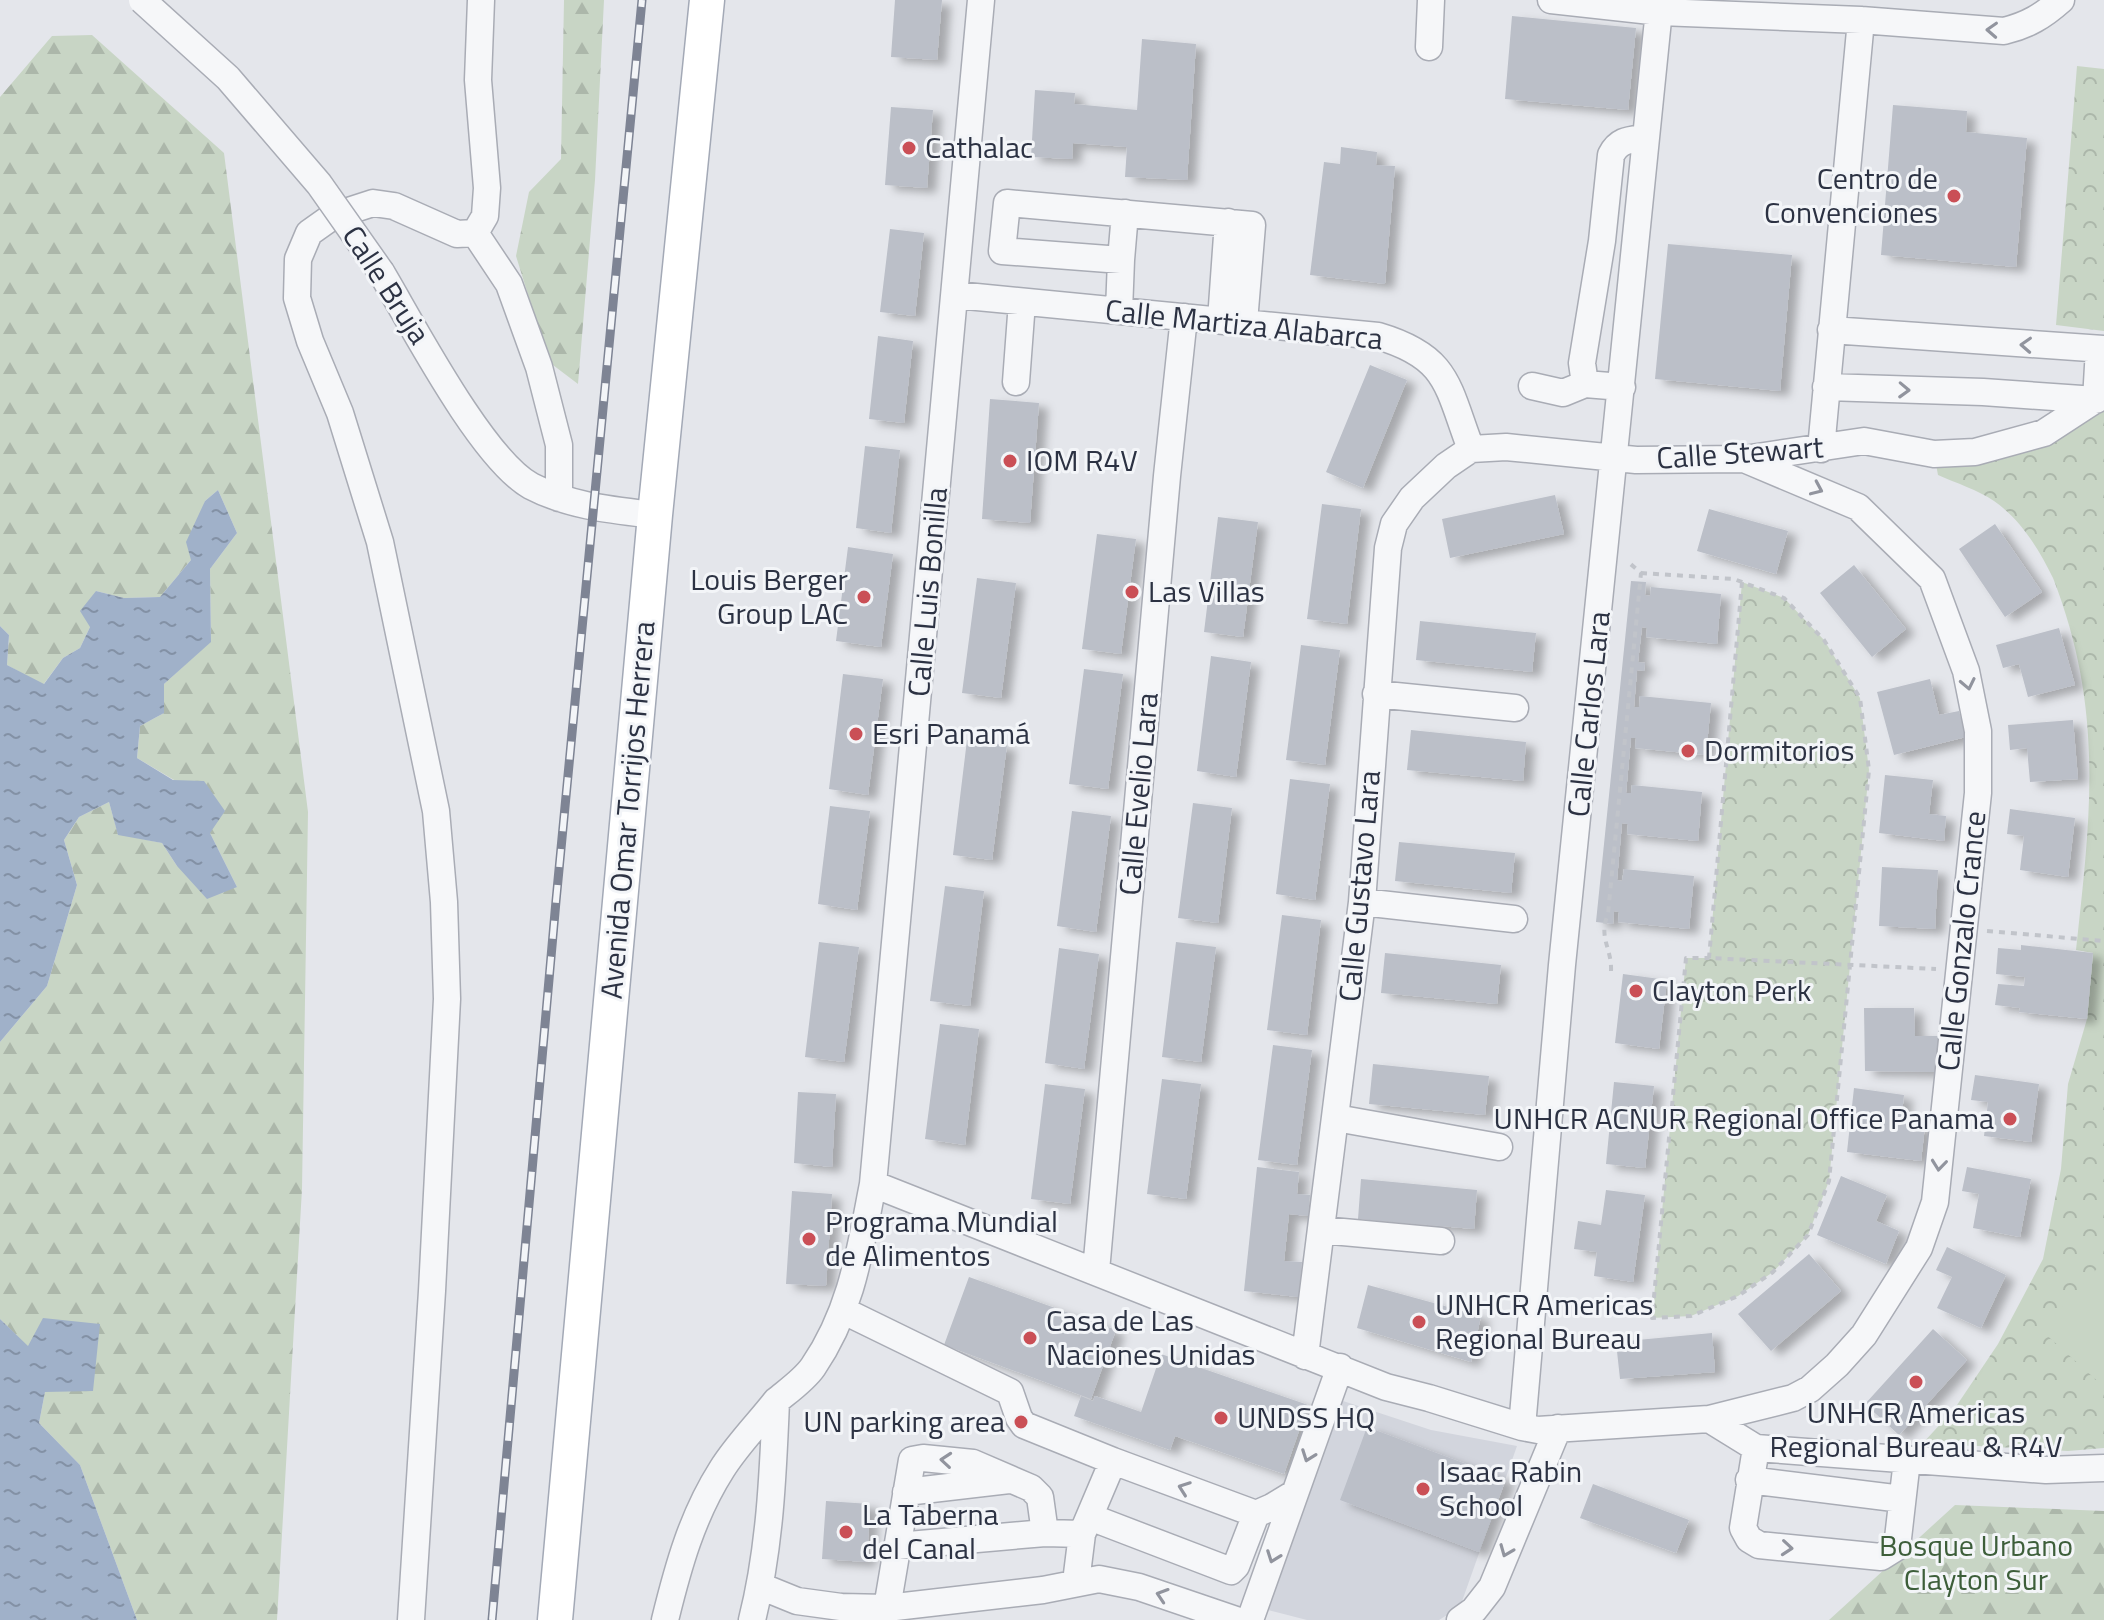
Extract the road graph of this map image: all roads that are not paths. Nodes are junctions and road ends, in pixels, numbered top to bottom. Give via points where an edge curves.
1 (142, 0) edge
2 (481, 0) edge
3 (707, 0) edge
4 (981, 0) edge
5 (1431, 0) edge
6 (1551, 0) edge
7 (2061, 0) edge
8 (1660, 6) edge
9 (1861, 20) junction
10 (1429, 47) dead end
11 (1646, 138) junction
12 (1125, 213) junction
13 (475, 233) junction
14 (1602, 241) junction
15 (1636, 244) junction
16 (1121, 260) junction
17 (956, 295) junction
18 (1022, 302) junction
19 (1119, 311) junction
20 (1184, 317) junction
21 (1232, 321) junction
22 (1831, 330) junction
23 (2102, 349) edge
24 (1016, 382) dead end
25 (1585, 384) junction
26 (1532, 386) dead end
27 (1622, 387) junction
28 (1826, 387) junction
29 (2100, 397) edge
30 (1471, 449) junction
31 (1821, 449) junction
32 (1614, 459) junction
33 (1744, 459) junction
34 (559, 498) junction
35 (655, 515) junction
36 (1376, 694) junction
37 (1515, 708) dead end
38 (1362, 902) junction
39 (1514, 919) dead end
40 (1336, 1118) junction
41 (1499, 1147) dead end
42 (873, 1184) junction
43 (1321, 1230) junction
44 (1441, 1241) dead end
45 (1096, 1271) junction
46 (844, 1311) junction
47 (1305, 1356) junction
48 (1340, 1367) junction
49 (1793, 1398) junction
50 (776, 1401) junction
51 (1709, 1419) junction
52 (1522, 1427) junction
53 (1558, 1428) junction
54 (1756, 1448) junction
55 (1783, 1450) junction
56 (1907, 1460) junction
57 (1113, 1461) junction
58 (2104, 1468) edge
59 (1749, 1480) junction
60 (1295, 1493) junction
61 (1902, 1499) junction
62 (1256, 1514) junction
63 (1086, 1525) junction
64 (1045, 1533) junction
65 (897, 1546) junction
66 (1076, 1582) junction
67 (760, 1586) junction
68 (887, 1608) junction
69 (963, 1609) edge
70 (411, 1620) edge
71 (555, 1620) edge
72 (665, 1620) edge
73 (752, 1620) edge
74 (1236, 1620) edge
75 (1250, 1620) edge
76 (1460, 1620) edge

1 - 34 street, Calle Bruja, bridge via 228,78 319,184 381,272 495,455 528,485
2 - 13 street via 478,80 487,188 485,216
3 - 35 main road, Avenida Omar Torrijos Herrera
4 - 17 street, Calle Luis Bonilla
5 - 10 street
6 - 8 street
7 -> 9 street via 2026,26 2004,31
8 - 9 street
8 - 11 street, Calle Carlos Lara
9 - 22 street
11 - 14 street via 1624,140 1611,155
11 - 15 street, Calle Carlos Lara
12 - 16 street
12 - 16 street via 1007,203 1002,251
12 - 21 street via 1228,222
13 - 34 street via 509,284 539,367 559,445
13 - 70 street via 457,234 394,206 373,203 333,216 309,233 298,259 297,298 380,542 436,811 444,902 447,999
14 - 15 street
14 - 25 street via 1582,363
15 - 27 street, Calle Carlos Lara
16 - 19 street
17 - 18 street, Calle Martiza Alabarca
17 - 42 street, Calle Luis Bonilla
18 - 19 street, Calle Martiza Alabarca
18 - 24 street
19 - 20 street, Calle Martiza Alabarca
20 - 21 street, Calle Martiza Alabarca
20 - 45 street, Calle Evelio Lara
21 - 30 street, Calle Martiza Alabarca via 1378,336 1405,344 1424,355 1445,380
23 -> 22 street
22 - 28 street
23 - 29 street
25 - 26 street via 1563,393
25 - 27 street
27 - 32 street, Calle Carlos Lara
28 -> 29 street
28 - 31 street
29 - 31 street, Calle Stewart via 2044,433 1975,452 1934,454 1864,441
30 - 32 street via 1506,447
30 - 36 street, Calle Gustavo Lara via 1426,484 1394,524
31 - 33 street, Calle Stewart
32 - 33 street, Calle Stewart
32 - 52 street, Calle Carlos Lara
33 -> 49 street, Calle Gonzalo Crance via 1858,507 1932,579 1966,671 1978,731 1979,779 1935,1202 1919,1248 1864,1335 1810,1389
34 - 35 street, Calle Bruja
35 - 71 main road, Avenida Omar Torrijos Herrera
36 - 37 street
36 - 38 street, Calle Gustavo Lara
38 - 39 street
38 - 40 street, Calle Gustavo Lara
40 - 41 street
40 - 43 street, Calle Gustavo Lara
42 - 45 street, Calle Gonzalo Crance
42 - 46 street, Calle Luis Bonilla
43 - 44 street
43 - 47 street, Calle Gustavo Lara
45 - 47 street, Calle Gonzalo Crance
46 - 50 street, Calle Luis Bonilla via 812,1369
46 - 57 street via 1010,1392 1024,1425
47 - 48 street, Calle Gonzalo Crance
48 - 52 street, Calle Gonzalo Crance via 1386,1387
48 -> 60 street
49 - 51 street, Calle Gonzalo Crance
49 - 55 street via 1778,1412 1774,1428
50 - 67 street
50 - 72 street, Calle Luis Bonilla via 722,1468 701,1508 683,1550
51 - 53 street, Calle Gonzalo Crance
51 - 54 street
52 - 53 street, Calle Gonzalo Crance
53 -> 76 street via 1492,1587
54 - 55 street
54 - 59 street
55 - 56 street
56 - 58 street via 2046,1470
56 - 61 street
62 -> 57 street
57 - 63 street
59 - 61 street
59 -> 61 street via 1743,1528 1759,1545 1881,1557 1897,1547
60 - 62 street
60 -> 75 street
62 - 63 street via 1231,1571
63 - 64 street
63 - 66 street
64 - 65 street
64 -> 65 street via 1040,1497 1009,1480 906,1492
65 - 68 street
66 - 69 street
74 -> 66 street via 1139,1587 1099,1579
67 - 68 street via 797,1601
67 - 73 street
68 - 69 street

